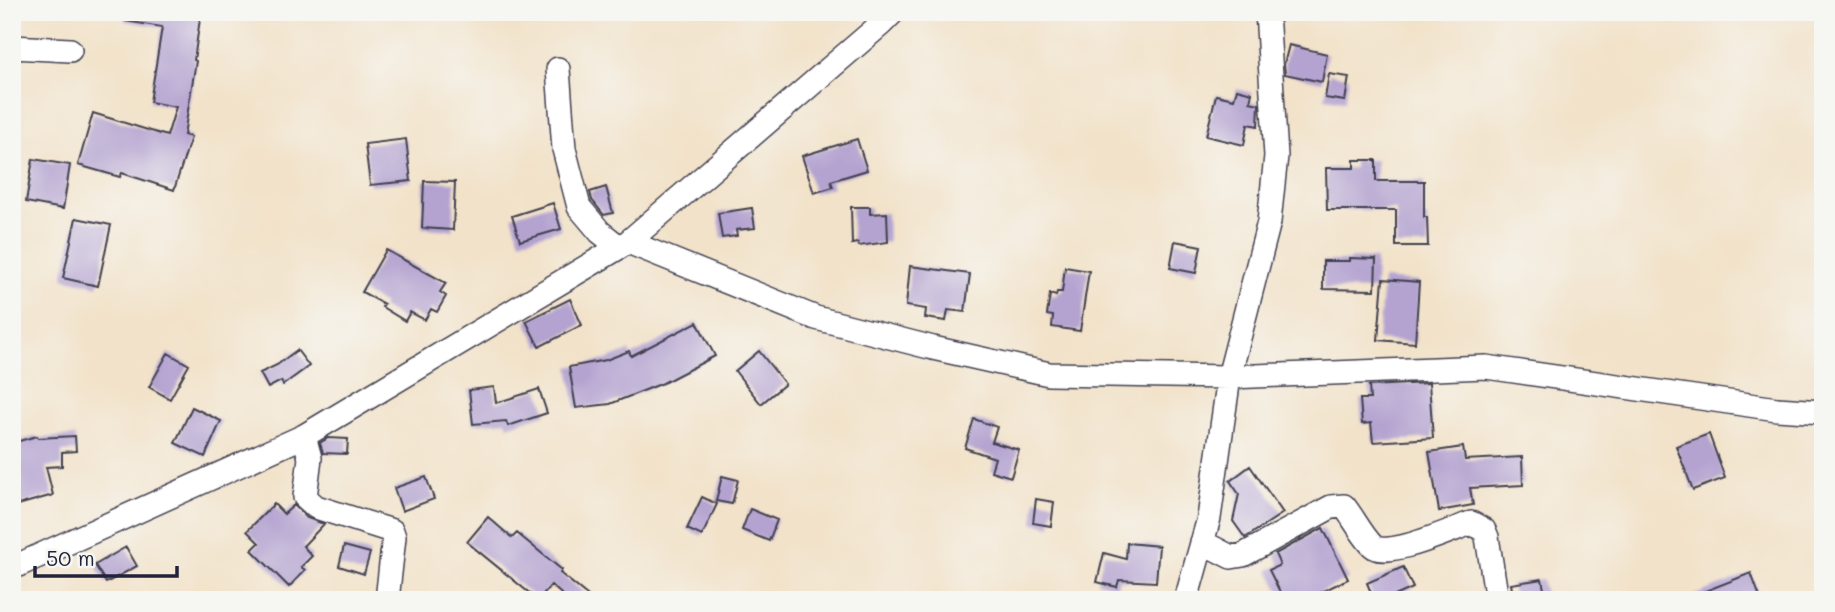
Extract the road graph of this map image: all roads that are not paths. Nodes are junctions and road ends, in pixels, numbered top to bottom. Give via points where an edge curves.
1 (892, 12) edge
2 (1268, 12) edge
3 (12, 47) edge
4 (70, 50) dead end
5 (558, 69) dead end
6 (623, 245) junction
7 (1229, 377) junction
8 (1823, 412) edge
9 (304, 436) junction
10 (1202, 542) junction
11 (12, 568) edge
12 (387, 600) edge
13 (1186, 600) edge
14 (1497, 600) edge

1 - 6 street
2 - 7 street via 1276,156 1269,222
3 - 4 street
5 - 6 street via 564,149 579,206 600,232
6 - 7 street via 816,318 1049,374
6 - 9 street
7 - 8 street via 1486,367 1777,410
7 - 10 street
9 - 11 street
9 - 12 street via 310,458 305,497 316,507 392,531
10 - 13 street
10 - 14 street via 1231,557 1243,555 1331,507 1344,506 1374,548 1384,550 1471,523 1487,537

